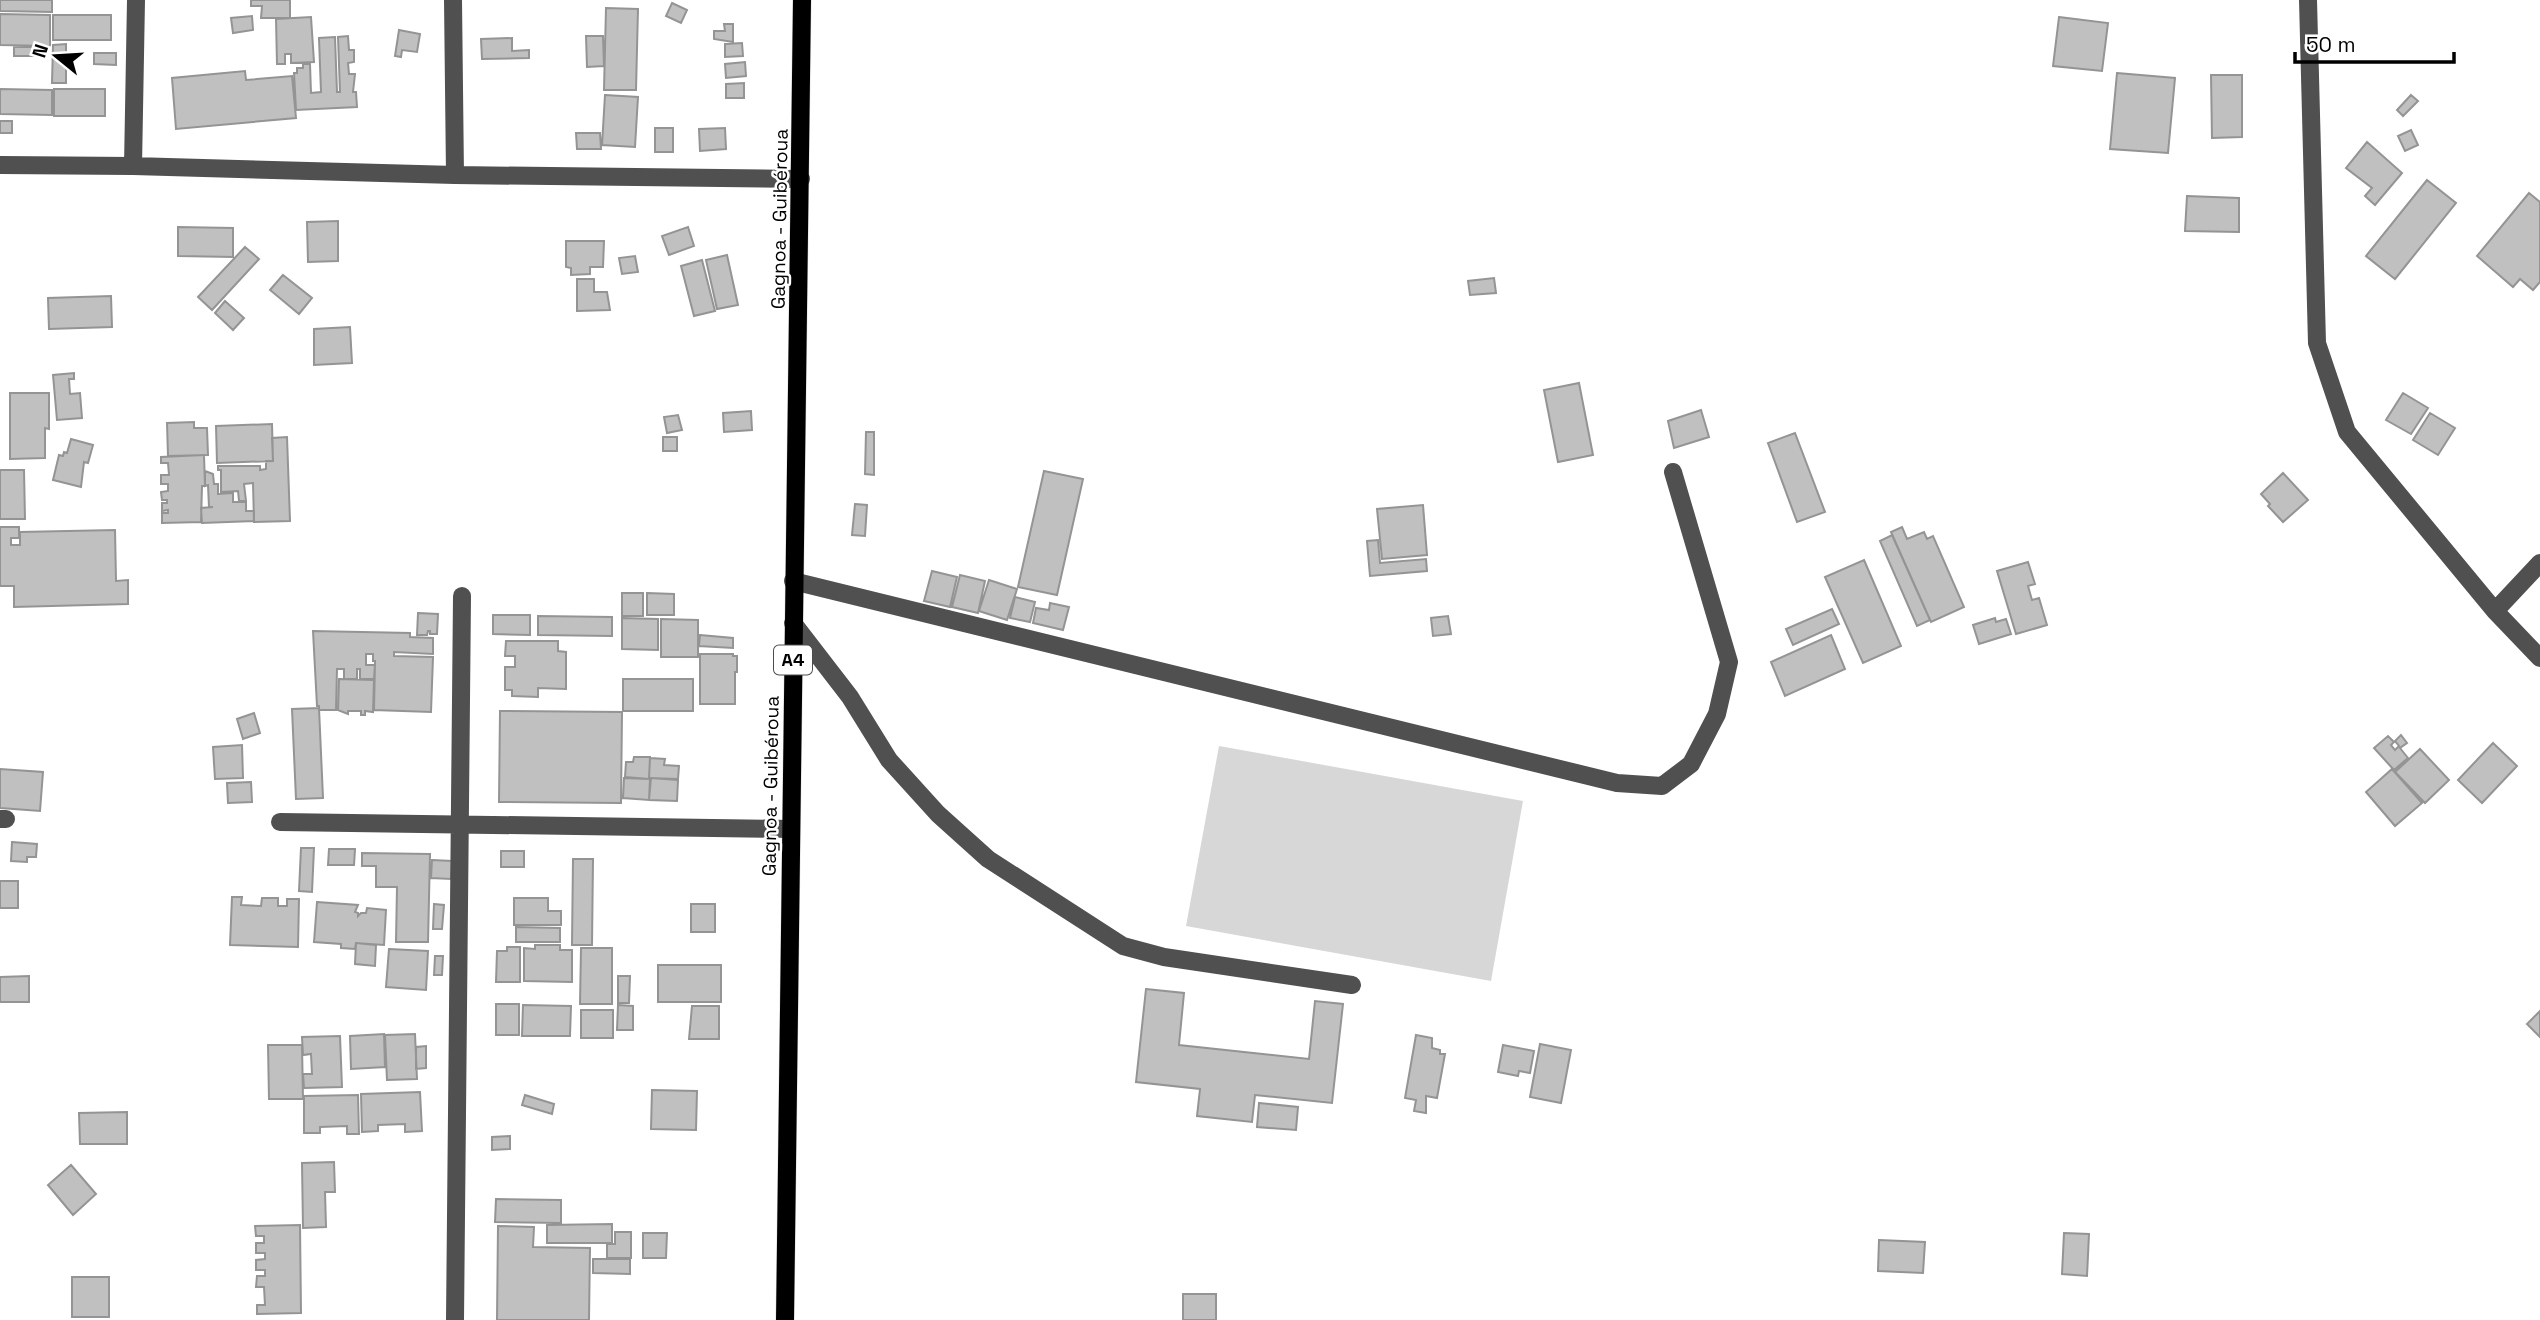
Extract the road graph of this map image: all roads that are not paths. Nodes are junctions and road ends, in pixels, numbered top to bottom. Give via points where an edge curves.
1 (136, 0) edge
2 (453, 0) edge
3 (802, 0) edge
4 (2308, 0) edge
5 (0, 165) edge
6 (133, 166) junction
7 (454, 175) junction
8 (801, 178) junction
9 (1673, 472) dead end
10 (2540, 563) edge
11 (793, 581) junction
12 (461, 596) dead end
13 (2496, 611) junction
14 (793, 623) junction
15 (2540, 658) edge
16 (279, 822) dead end
17 (459, 825) junction
18 (791, 829) junction
19 (1352, 985) dead end
20 (454, 1320) edge
21 (785, 1320) edge

1 - 6 street
2 - 7 street
3 - 8 main road, Gagnoa - Guibéroua / A4
4 - 13 street via 2317,343 2347,432
5 - 6 street
6 - 7 street
7 - 8 street
8 - 11 main road, Gagnoa - Guibéroua / A4
9 - 11 street via 1729,662 1717,714 1691,764 1662,786 1618,783
10 - 13 street
11 - 14 main road, Gagnoa - Guibéroua / A4
12 - 17 street
13 - 15 street
14 - 18 main road, Gagnoa - Guibéroua / A4
14 - 19 street via 850,697 889,760 938,814 988,859 1123,946 1164,957
16 - 17 street
17 - 18 street
17 - 20 street
18 - 21 main road, Gagnoa - Guibéroua / A4

